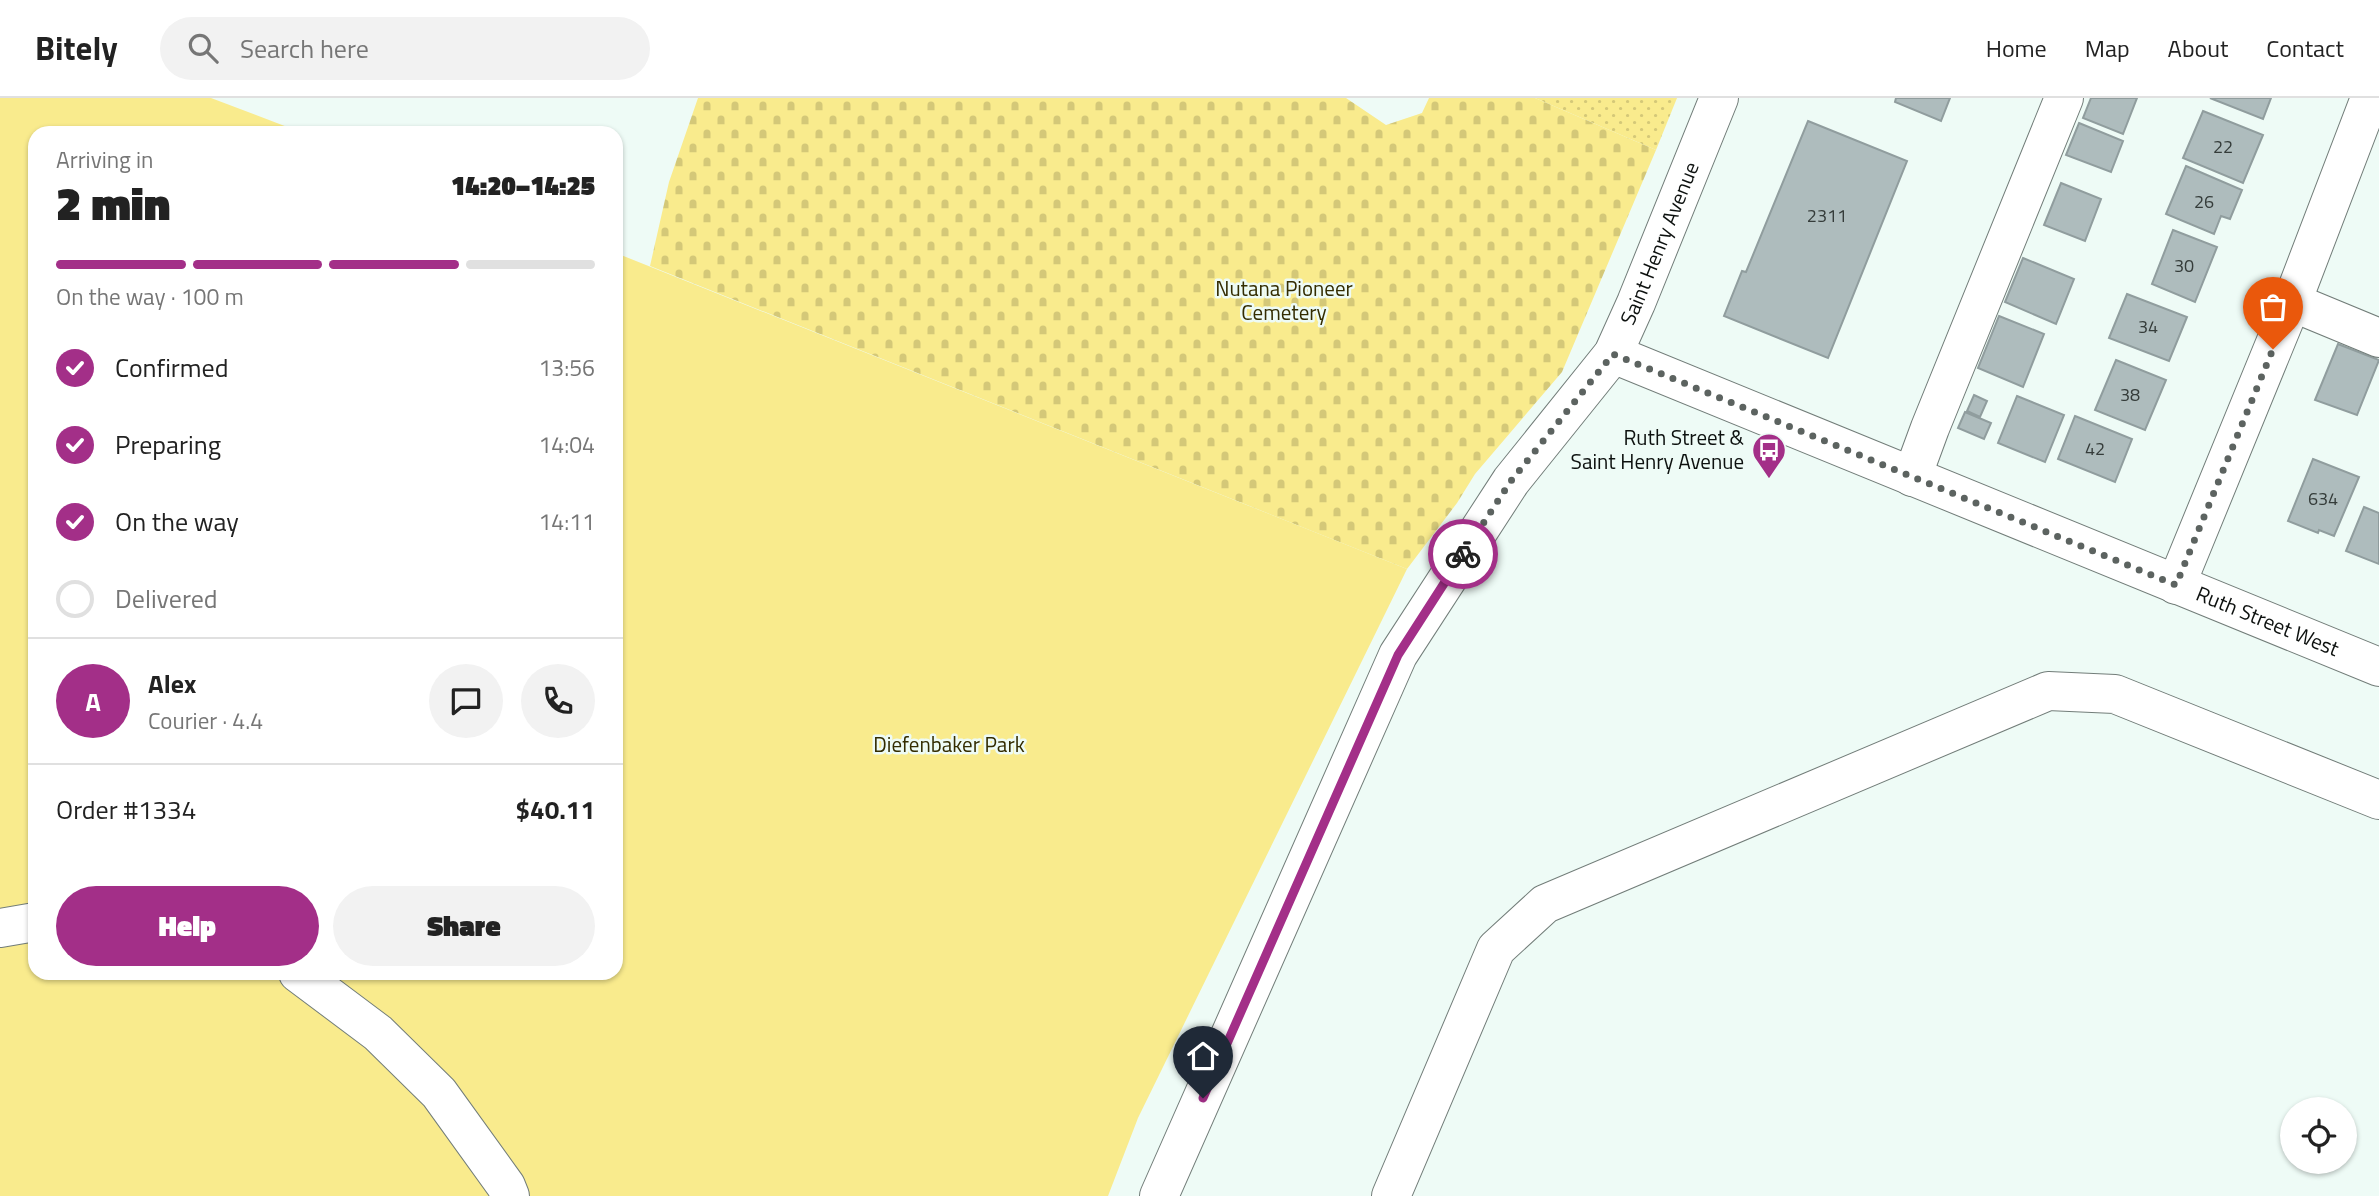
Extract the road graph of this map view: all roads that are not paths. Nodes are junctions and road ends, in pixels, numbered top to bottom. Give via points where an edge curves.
1 (1719, 98) edge
2 (2064, 98) edge
3 (2370, 98) edge
4 (2292, 302) junction
5 (2379, 338) edge
6 (1613, 354) junction
7 (1912, 477) junction
8 (2176, 585) junction
9 (2379, 667) edge
10 (2379, 800) edge
11 (28, 923) edge
12 (0, 928) edge
13 (307, 980) edge
14 (510, 1196) edge
15 (1159, 1196) edge
16 (1391, 1196) edge

1 - 6 street, Saint Henry Avenue
2 - 7 street
3 - 4 street
4 - 5 street
4 - 8 street
6 - 7 street, Ruth Street West
6 - 15 street, Saint Henry Avenue via 1511,481 1398,655
7 - 8 street, Ruth Street West
8 - 9 street, Ruth Street West
10 - 16 street via 2115,694 2048,691 1545,904 1496,949
11 - 12 street
13 - 14 street via 378,1033 439,1093

